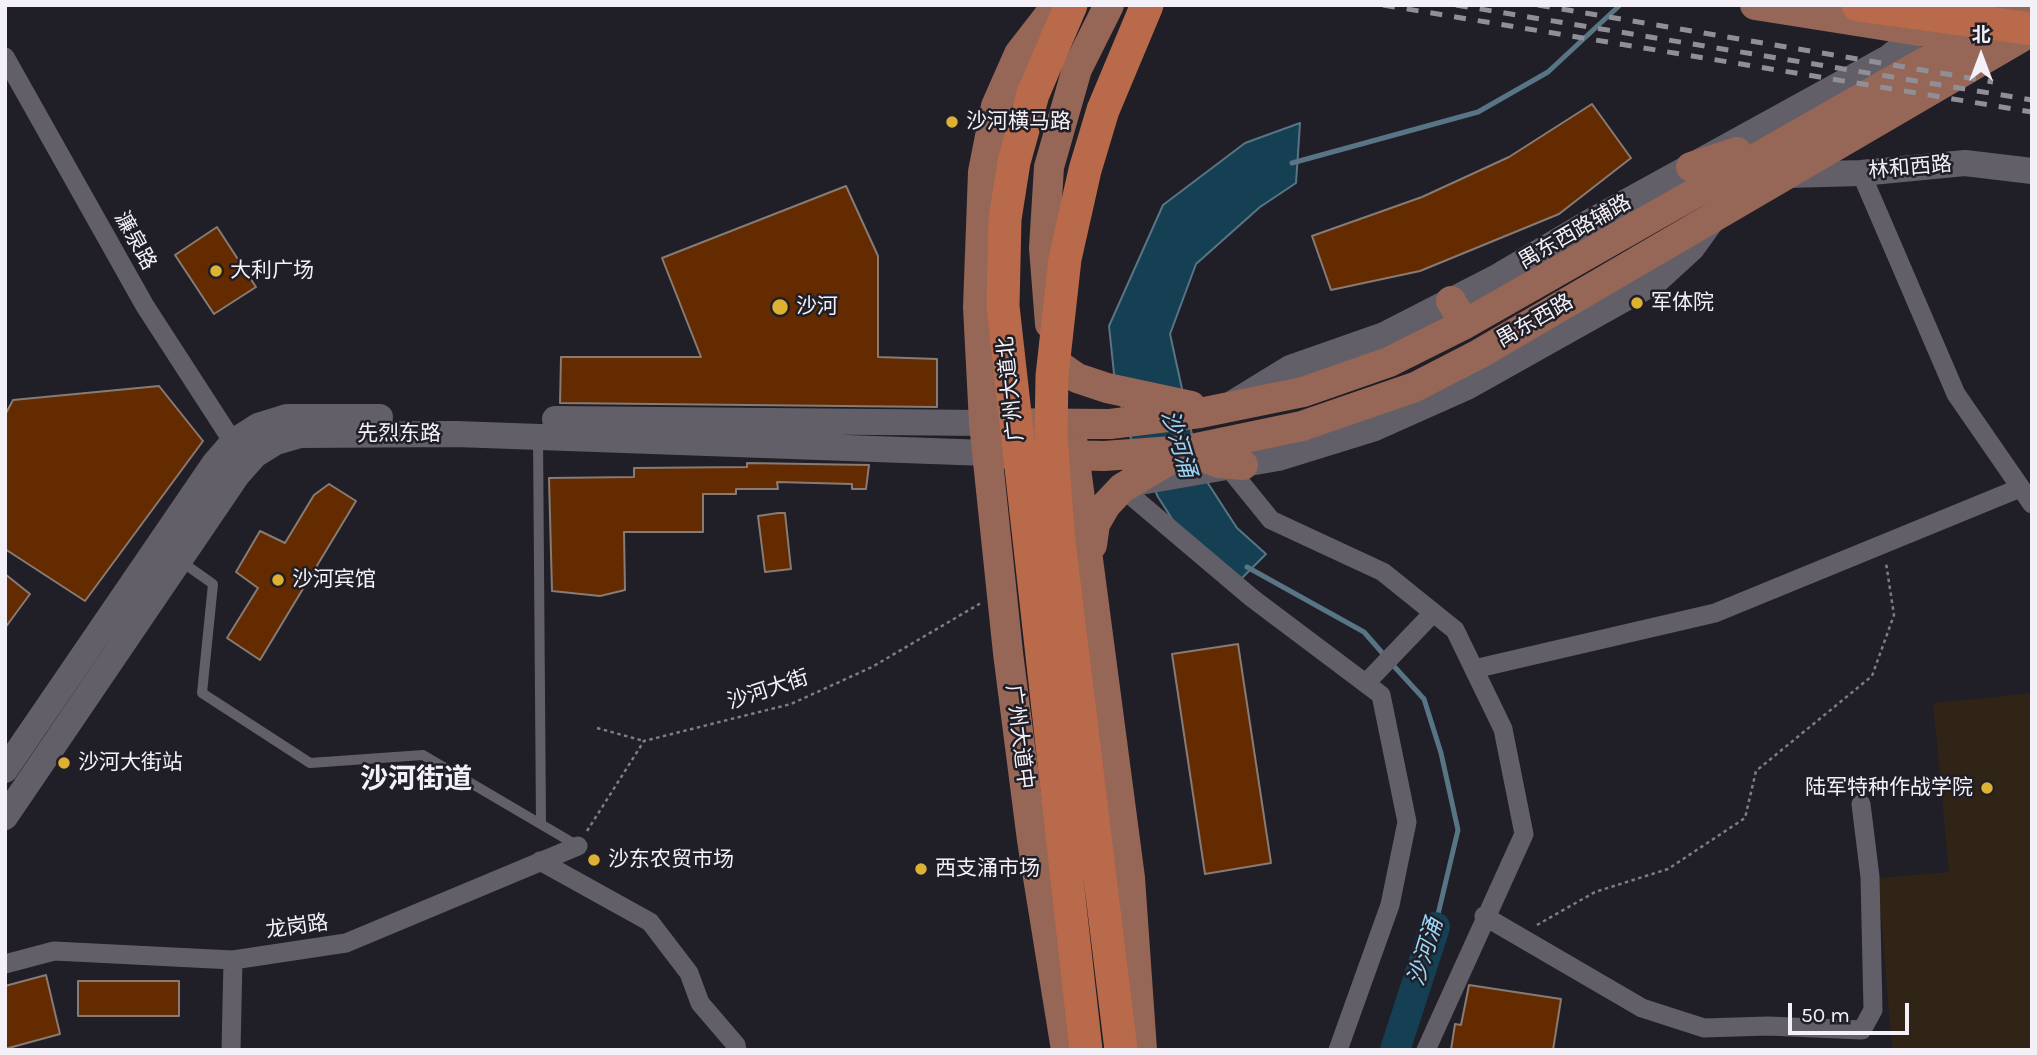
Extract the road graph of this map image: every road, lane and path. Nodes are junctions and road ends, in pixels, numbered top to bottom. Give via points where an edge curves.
1 (1057, 5) edge
2 (1071, 5) edge
3 (1109, 5) edge
4 (1147, 5) edge
5 (1858, 5) edge
6 (1975, 5) edge
7 (1769, 8) edge
8 (2027, 25) edge
9 (1914, 32) junction
10 (1965, 38) junction
11 (5, 57) edge
12 (1805, 117) junction
13 (2032, 170) edge
14 (1861, 173) junction
15 (1787, 175) junction
16 (1696, 177) junction
17 (1715, 216) junction
18 (1642, 221) junction
19 (1610, 240) junction
20 (1660, 248) junction
21 (1627, 268) junction
22 (1458, 312) junction
23 (1496, 358) junction
24 (1057, 364) junction
25 (1169, 410) junction
26 (984, 423) junction
27 (1069, 424) junction
28 (539, 428) junction
29 (233, 442) junction
30 (986, 453) junction
31 (1076, 456) junction
32 (1181, 458) junction
33 (1236, 466) junction
34 (1122, 488) junction
35 (2020, 488) junction
36 (2032, 504) edge
37 (1883, 544) junction
38 (1090, 559) junction
39 (179, 560) junction
40 (1002, 590) junction
41 (1427, 620) junction
42 (1474, 669) junction
43 (1370, 680) junction
44 (597, 728) dead end
45 (643, 741) junction
46 (5, 769) edge
47 (1055, 782) joint
48 (1861, 804) dead end
49 (5, 817) edge
50 (541, 823) junction
51 (578, 846) junction
52 (540, 862) junction
53 (1485, 916) junction
54 (1519, 935) junction
55 (233, 960) junction
56 (5, 964) edge
57 (231, 1050) edge
58 (737, 1050) edge
59 (1066, 1050) edge
60 (1086, 1050) edge
61 (1121, 1050) edge
62 (1142, 1050) edge
63 (1338, 1050) edge
64 (1426, 1050) edge

1 - 26 main road, 广州大道北 via 1007,77 988,138 978,264
2 - 47 highway, 广州大道北 via 1026,116 1009,187 1003,248 1007,363
3 - 24 main road via 1077,69 1049,166 1045,282
4 - 61 highway, 广州大道北 via 1113,84 1085,170 1065,259 1054,346 1051,435 1055,503
5 - 8 highway
6 - 8 main road
7 - 9 main road
8 - 10 main road
8 - 15 main road, 禺东西路
9 - 10 main road
9 - 12 street via 1888,58
10 - 12 main road, 禺东西路
11 - 29 street, 濂泉路 via 145,306
12 - 16 main road, 禺东西路
12 - 16 main road
13 - 14 street, 林和西路 via 1965,163
14 - 15 street, 林和西路
14 - 35 street via 1956,394
15 - 17 main road, 禺东西路
16 - 18 main road, 禺东西路
16 - 22 street, 禺东西路辅路
17 - 20 main road, 禺东西路
17 - 23 street via 1692,248 1656,281
18 - 19 main road, 禺东西路
18 - 20 main road
19 - 21 main road
19 - 22 main road, 禺东西路
20 - 21 main road, 禺东西路
21 - 23 main road, 禺东西路
22 - 25 main road, 禺东西路 via 1389,362 1339,381 1218,410
23 - 32 main road, 禺东西路 via 1344,414
23 - 33 street via 1375,428
24 - 25 main road via 1077,379
24 - 27 main road
25 - 27 main road, 禺东西路 via 1110,424
25 - 32 main road
26 - 27 main road, 禺东西路
26 - 28 street, 先烈东路
26 - 30 main road, 广州大道中
27 - 31 main road
28 - 29 street, 先烈东路 via 304,415 270,421
28 - 30 street, 先烈东路
28 - 39 street, 先烈东路 via 287,438 265,447 247,464
28 - 50 lane
29 - 46 street, 先烈东路
30 - 31 main road, 禺东西路
30 - 40 main road, 广州大道中
31 - 32 main road, 禺东西路
31 - 38 main road
32 - 33 main road
32 - 34 main road
33 - 41 street via 1271,520 1383,572
34 - 38 main road via 1095,524
34 - 43 street via 1252,598
35 - 36 street
35 - 37 street
37 - 42 street via 1715,612
37 - 54 path via 1894,615 1872,676 1756,771 1745,818 1668,869 1595,892
38 - 62 main road via 1130,878
39 - 49 street, 先烈东路
39 - 50 lane via 213,584 202,693 310,763 423,755
40 - 45 path, 沙河大街 via 872,667 790,704
40 - 59 main road, 广州大道中 via 1032,840
41 - 42 street via 1455,630
41 - 43 street
42 - 53 street via 1503,729 1524,834
43 - 63 street via 1381,695 1406,822 1390,905
44 - 45 path
45 - 51 path
47 - 60 highway, 广州大道中
48 - 54 street via 1870,877 1873,1010 1862,1030 1704,1028 1642,1008
50 - 51 lane
51 - 52 street, 龙岗路
52 - 55 street, 龙岗路 via 346,943
52 - 58 street via 650,922 689,973 700,1003
53 - 54 street
53 - 64 street
55 - 56 street, 龙岗路 via 54,951
55 - 57 street

